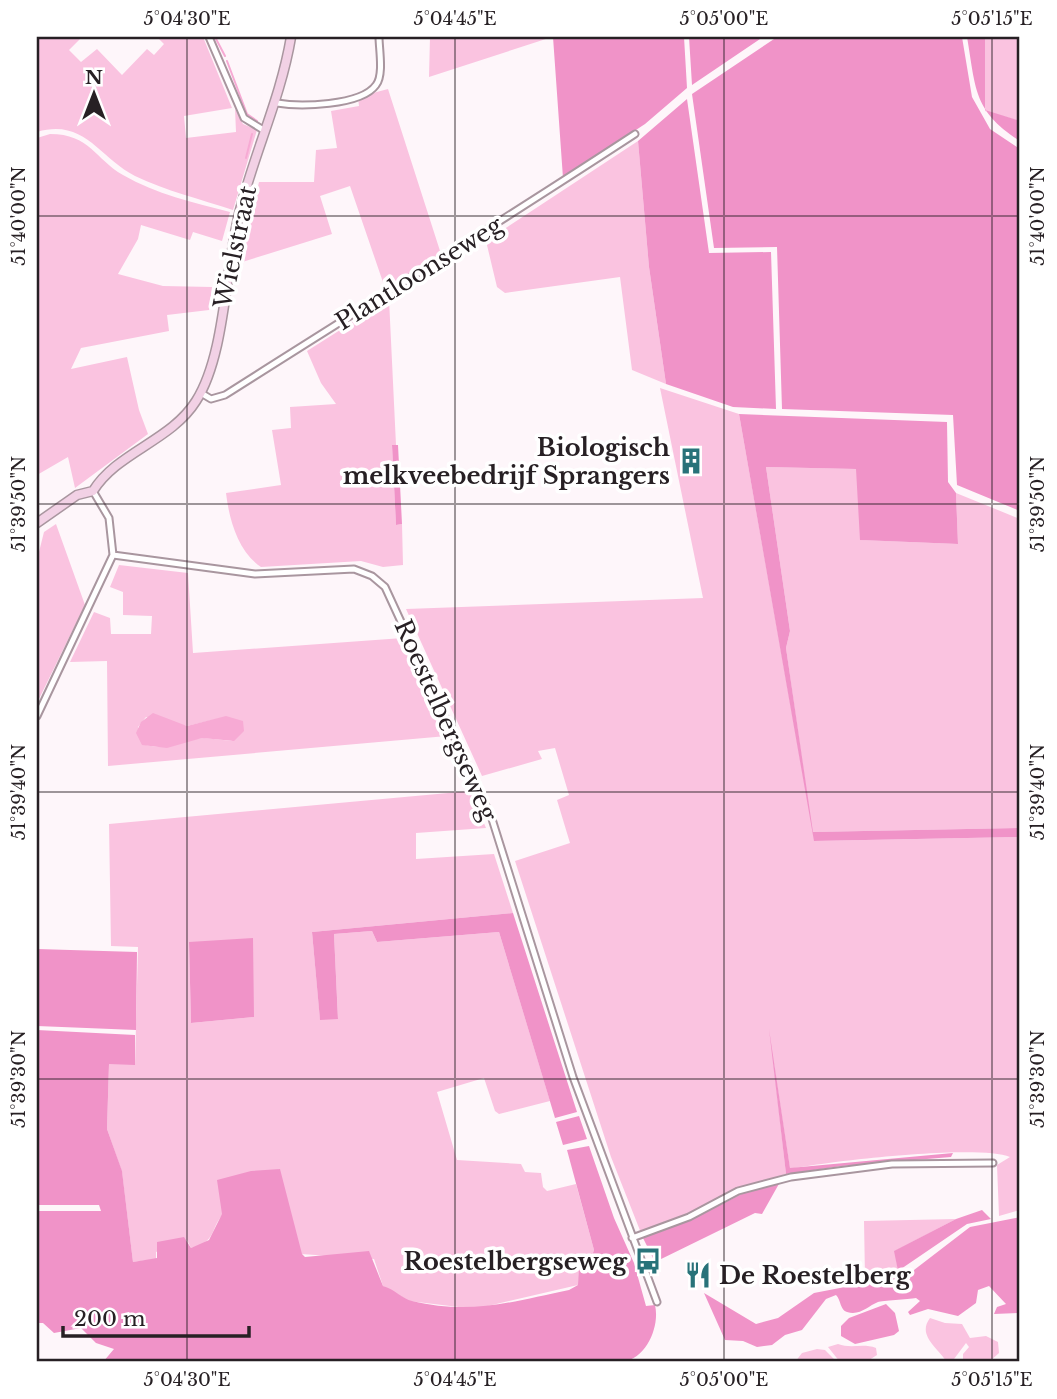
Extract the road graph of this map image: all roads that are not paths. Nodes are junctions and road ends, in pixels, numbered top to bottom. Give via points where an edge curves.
1 (209, 37) edge
2 (291, 37) edge
3 (379, 37) edge
4 (277, 103) junction
5 (265, 131) junction
6 (635, 134) dead end
7 (201, 393) junction
8 (93, 491) junction
9 (37, 523) edge
10 (113, 555) junction
11 (37, 716) edge
12 (993, 1163) dead end
13 (632, 1238) junction
14 (657, 1302) dead end

1 - 5 street via 244,118
2 - 4 street, Wielstraat
3 - 4 street via 378,80 373,89 329,104
4 - 5 street, Wielstraat
5 - 7 street, Wielstraat via 239,213 213,355
6 - 7 street, Plantloonseweg via 519,212 225,395 211,399
7 - 8 street via 174,426 102,478
8 - 9 street via 77,495
8 - 10 street via 109,518
10 - 11 street
10 - 13 street, Roestelbergseweg via 256,574 354,569 385,587 492,819 533,957
12 - 13 street via 892,1164 791,1177 738,1191 689,1217
13 - 14 street, Roestelbergseweg

